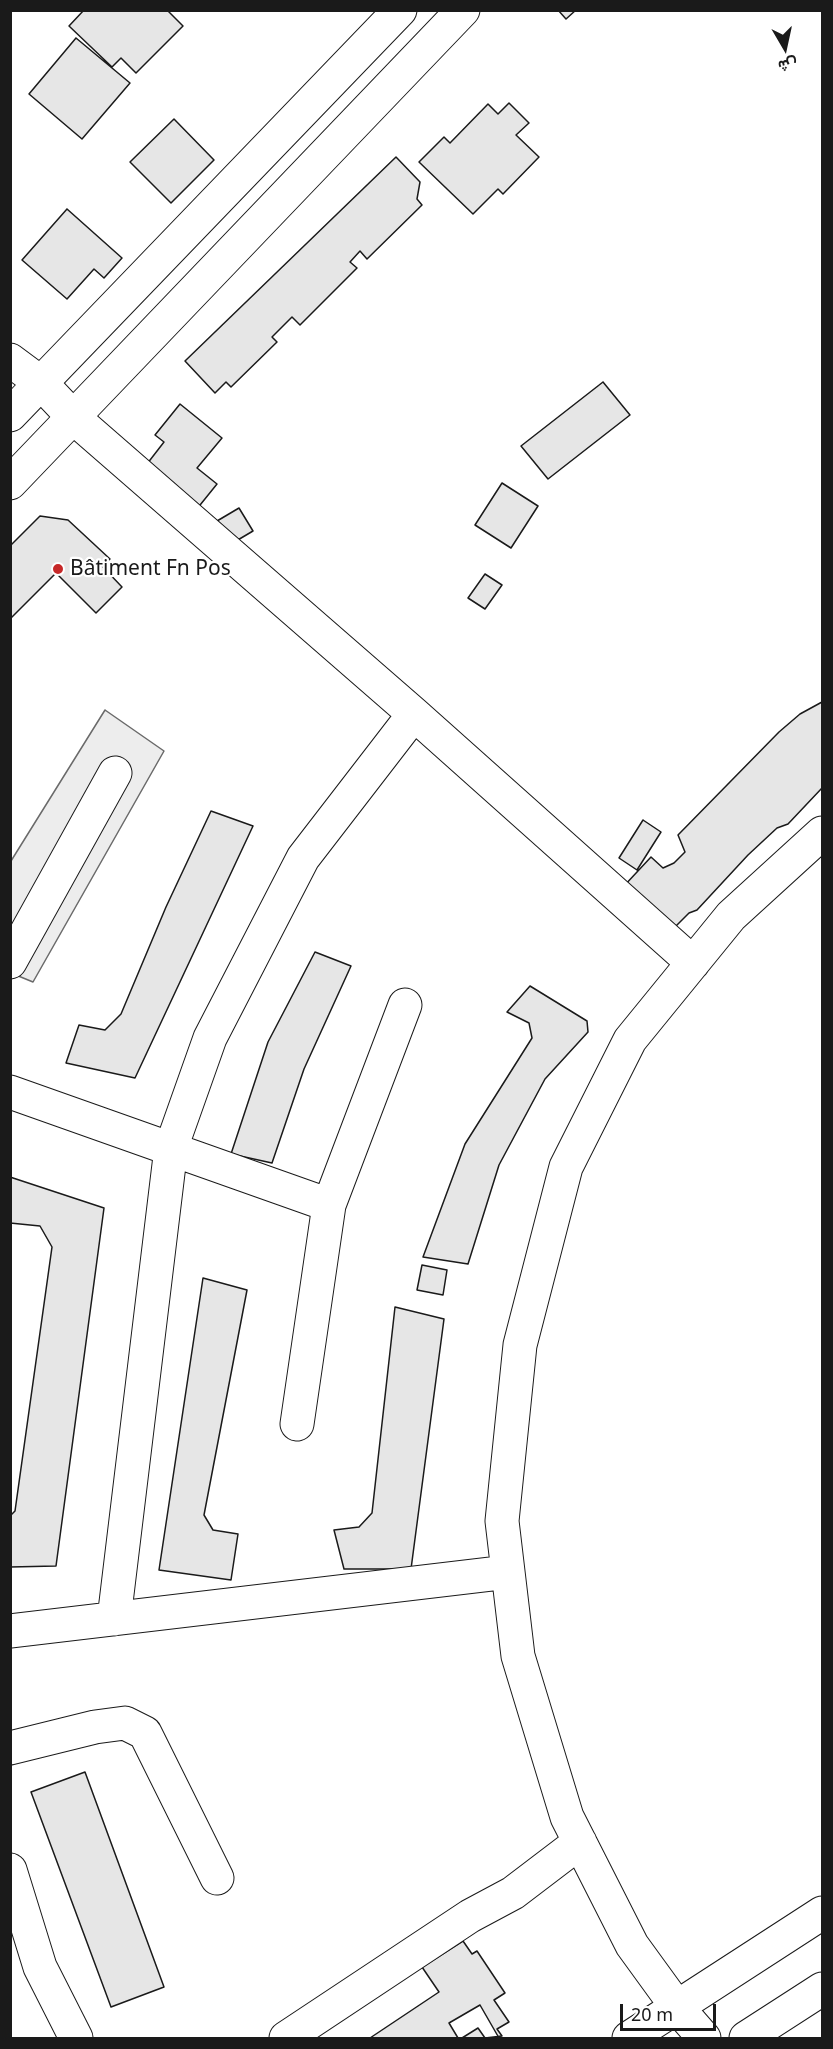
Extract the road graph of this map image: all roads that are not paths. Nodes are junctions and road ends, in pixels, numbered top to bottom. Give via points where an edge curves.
1 (400, 10) edge
2 (463, 10) edge
3 (10, 360) edge
4 (41, 383) junction
5 (10, 415) edge
6 (74, 418) junction
7 (10, 483) edge
8 (414, 714) junction
9 (115, 773) dead end
10 (822, 833) edge
11 (10, 962) edge
12 (693, 963) junction
13 (405, 1005) dead end
14 (10, 1092) edge
15 (171, 1148) junction
16 (329, 1205) junction
17 (297, 1424) dead end
18 (508, 1572) junction
19 (114, 1618) junction
20 (10, 1631) edge
21 (10, 1748) edge
22 (580, 1842) junction
23 (10, 1870) edge
24 (217, 1878) dead end
25 (822, 1913) edge
26 (822, 1989) edge
27 (677, 2007) junction
28 (76, 2038) edge
29 (286, 2038) edge
30 (629, 2038) edge
31 (704, 2038) edge
32 (746, 2038) edge

1 - 4 street
2 - 6 street
3 - 4 street
4 - 5 street
4 - 6 street
6 - 7 street
6 - 8 street
8 - 12 street
8 - 15 street via 303,858 210,1038
9 - 11 street
10 - 12 street via 731,916
12 - 18 street via 630,1040 566,1167 520,1345 502,1521
13 - 16 street
14 - 15 street
15 - 16 street
15 - 19 street
16 - 17 street
18 - 19 street
18 - 22 street via 518,1656 567,1817
19 - 20 street
21 - 24 street via 125,1723 145,1733
22 - 27 street via 632,1945
22 - 29 street via 513,1893
23 - 28 street via 40,1967
25 - 27 street
26 - 32 street
27 - 30 street
27 - 31 street

